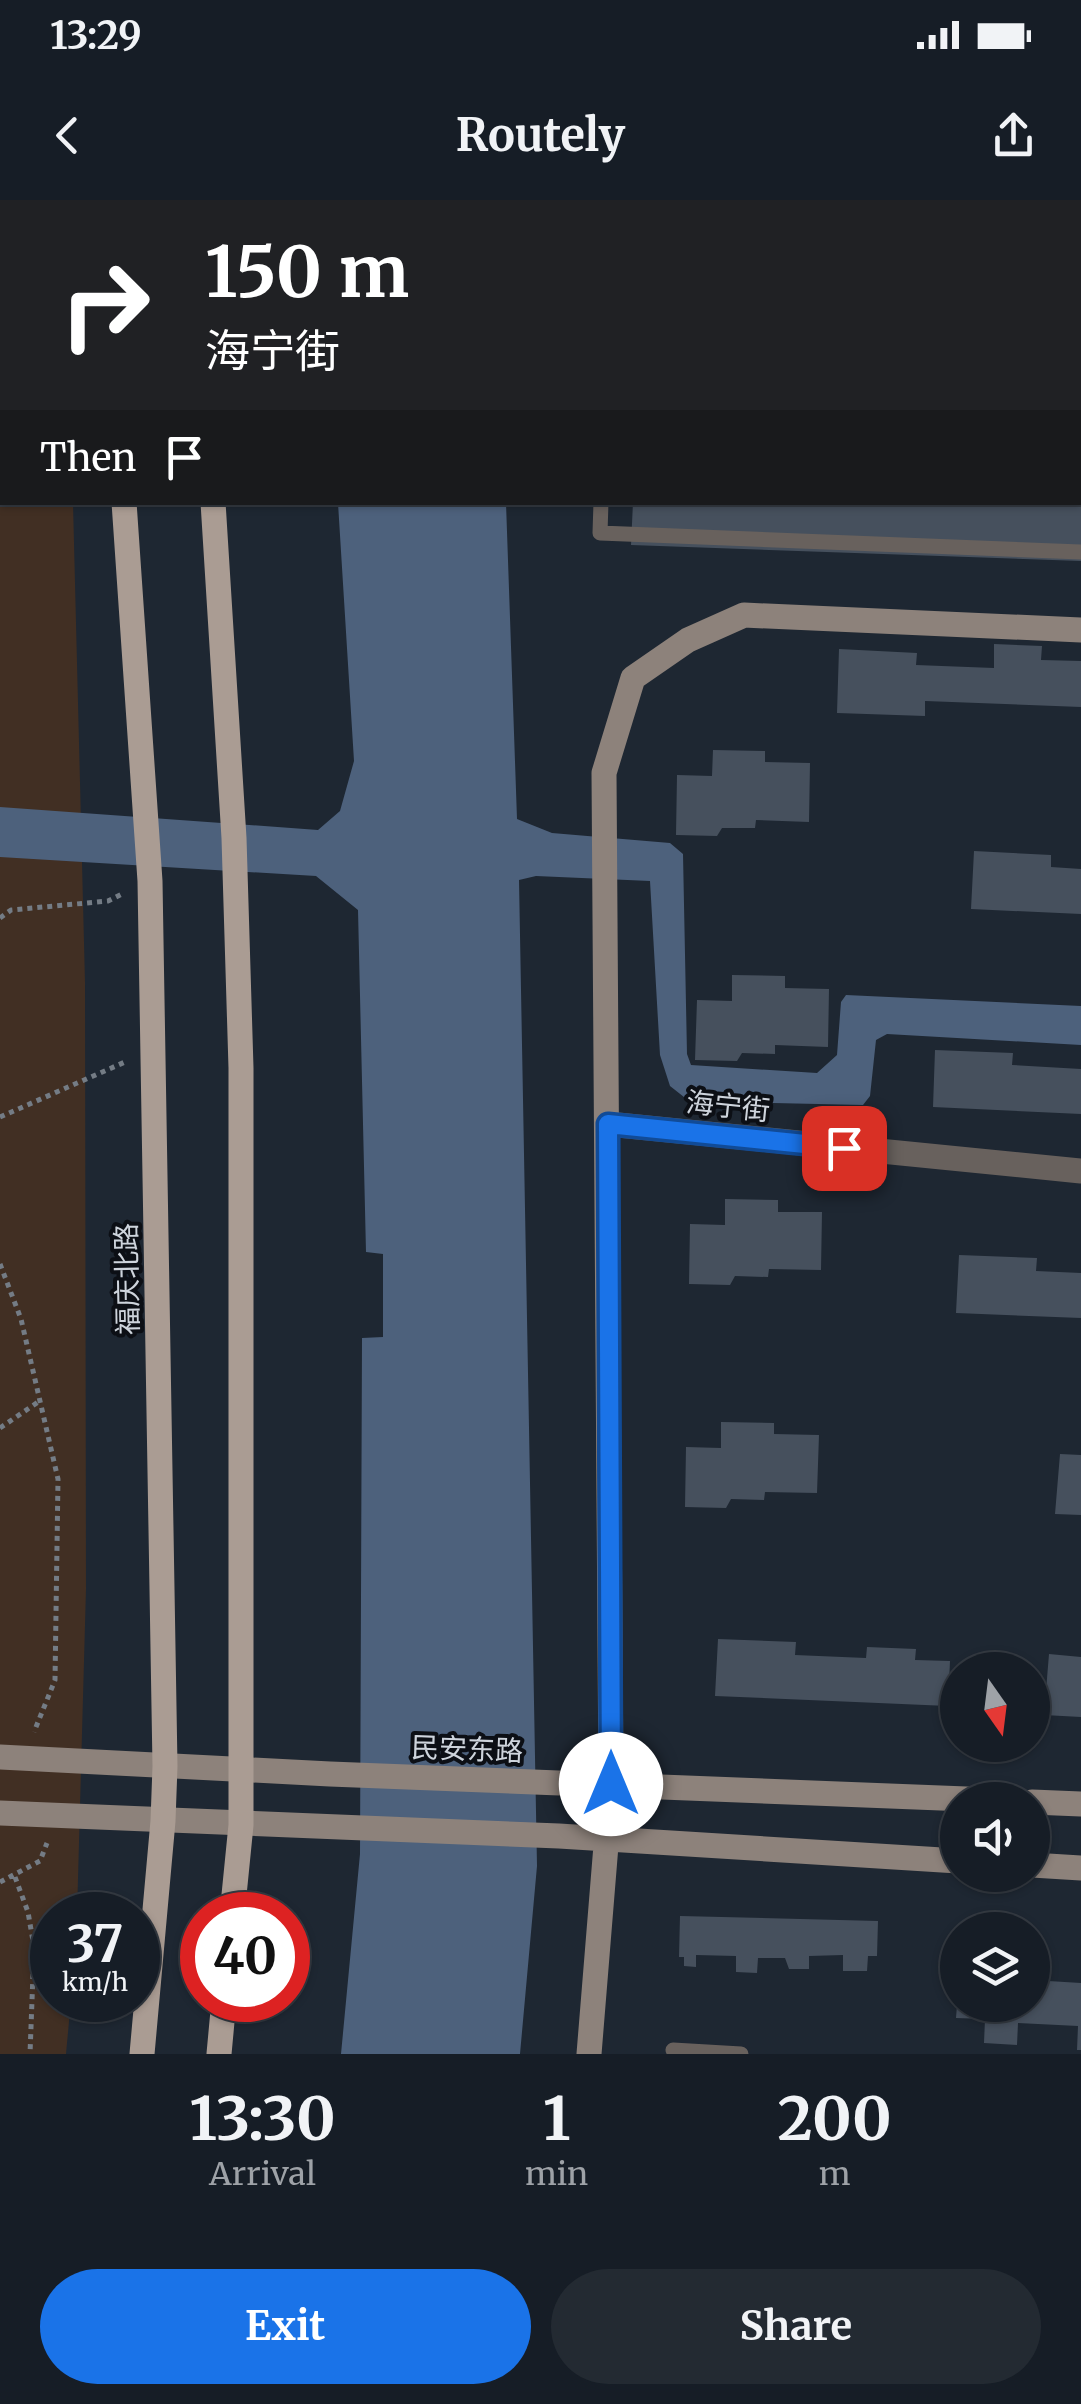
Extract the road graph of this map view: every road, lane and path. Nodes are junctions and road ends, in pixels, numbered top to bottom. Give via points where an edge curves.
1 (124, 505) edge
2 (213, 505) edge
3 (601, 505) edge
4 (1081, 552) edge
5 (1081, 630) edge
6 (150, 881) junction
7 (0, 918) edge
8 (154, 1050) junction
9 (0, 1117) edge
10 (608, 1124) junction
11 (1081, 1171) edge
12 (0, 1264) edge
13 (41, 1400) junction
14 (0, 1417) edge
15 (3, 1426) edge
16 (12, 1757) edge
17 (165, 1766) junction
18 (240, 1769) junction
19 (611, 1784) junction
20 (940, 1798) edge
21 (1050, 1803) edge
22 (1081, 1804) edge
23 (0, 1813) edge
24 (50, 1815) junction
25 (163, 1821) junction
26 (241, 1825) junction
27 (608, 1841) junction
28 (940, 1859) edge
29 (1050, 1866) edge
30 (1081, 1868) edge
31 (14, 1877) junction
32 (0, 1882) edge
33 (234, 1892) edge
34 (222, 2022) edge
35 (674, 2050) dead end
36 (30, 2054) edge
37 (142, 2054) edge
38 (219, 2054) edge
39 (589, 2054) edge
40 (741, 2054) edge

1 - 6 main road, 福庆北路
2 - 18 main road via 241,1068
3 - 4 lane via 600,533
5 - 10 main road via 744,615 688,640 633,678 604,773
6 - 7 path via 108,901 11,910
6 - 8 main road, 福庆北路
8 - 9 path
8 - 17 main road, 福庆北路
10 - 11 street, 海宁街
10 - 19 main road
12 - 13 path via 22,1318
13 - 15 path
13 - 16 path via 58,1479 55,1680
14 - 15 path
16 - 17 main road, 民安东路
17 - 18 main road, 民安东路
17 - 25 main road, 福庆北路
18 - 19 main road, 民安东路
18 - 26 main road
19 - 20 main road, 民安东路
19 - 27 main road
21 - 22 main road
23 - 24 main road
24 - 25 main road
24 - 31 path via 40,1861
25 - 26 main road
25 - 37 main road, 福庆北路
26 - 27 main road
26 - 33 main road
27 - 28 main road
27 - 39 main road
29 - 30 main road
31 - 32 path
31 - 36 path via 34,1947
34 - 38 main road
35 - 40 lane

